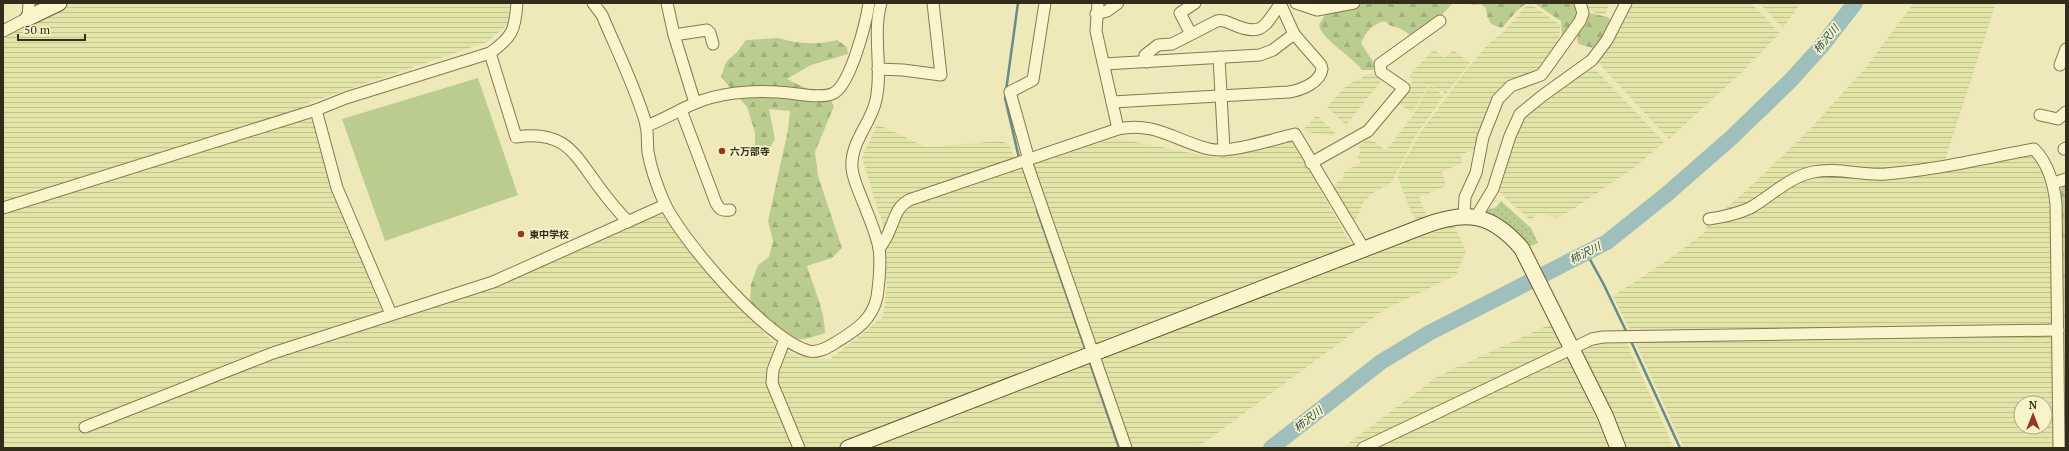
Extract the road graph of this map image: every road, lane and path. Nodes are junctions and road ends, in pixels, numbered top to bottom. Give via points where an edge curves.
1 (59, 3) edge
2 (517, 3) edge
3 (593, 3) edge
4 (667, 3) edge
5 (869, 3) edge
6 (881, 3) edge
7 (933, 3) edge
8 (1045, 3) edge
9 (1118, 3) edge
10 (1195, 3) edge
11 (1296, 3) edge
12 (1354, 3) edge
13 (1580, 3) edge
14 (1626, 3) edge
15 (1280, 4) edge
16 (29, 8) edge
17 (1097, 8) edge
18 (1440, 21) dead end
19 (4, 30) edge
20 (1191, 34) junction
21 (1294, 34) junction
22 (674, 35) junction
23 (713, 44) dead end
24 (2066, 49) edge
25 (490, 53) junction
26 (1219, 58) junction
27 (1147, 62) junction
28 (1104, 64) junction
29 (2060, 65) dead end
30 (878, 69) junction
31 (1220, 95) junction
32 (1112, 102) junction
33 (694, 103) junction
34 (316, 110) junction
35 (681, 110) junction
36 (2066, 112) edge
37 (2040, 115) dead end
38 (646, 126) junction
39 (1118, 129) junction
40 (1224, 150) junction
41 (1028, 161) junction
42 (1311, 162) junction
43 (2066, 179) edge
44 (2054, 182) junction
45 (665, 205) junction
46 (3, 208) edge
47 (730, 210) dead end
48 (1470, 217) junction
49 (1709, 219) dead end
50 (628, 222) junction
51 (879, 249) junction
52 (1364, 249) junction
53 (391, 314) junction
54 (2058, 330) junction
55 (785, 339) junction
56 (1573, 350) junction
57 (1093, 355) junction
58 (85, 427) dead end
59 (800, 448) edge
60 (848, 448) edge
61 (1126, 448) edge
62 (1362, 448) edge
63 (1618, 448) edge
64 (2058, 448) edge

1 - 16 street
2 - 25 street via 516,20 512,31 506,41
3 - 38 street via 602,15
4 - 22 street
5 - 33 street via 853,61 844,84 834,93 820,96 754,91
6 - 30 street via 878,21
7 - 30 street via 941,75
8 - 41 street via 1033,80 1010,92
9 - 17 street via 1106,11
10 - 20 street via 1180,13
11 - 12 street via 1317,10
13 - 48 street via 1583,12 1580,21 1545,70 1537,76 1511,86 1498,99 1483,137 1476,173 1464,197
14 - 48 street via 1607,40 1592,60 1520,114 1493,189
15 - 20 street via 1268,21 1256,30 1251,31 1220,20
15 - 21 street
16 - 19 street
17 - 28 street via 1096,31
18 - 42 street via 1380,64 1381,72 1404,88 1368,131
20 - 27 street via 1172,44 1158,45 1145,55
21 - 26 street via 1268,53
21 - 31 street via 1321,65 1322,73 1317,78 1297,91
22 - 23 street via 707,30
22 - 33 street
24 - 29 street
25 - 34 street via 346,98
25 - 50 street via 516,137 534,134 554,138 575,153 602,192
26 - 27 street
26 - 31 street
27 - 28 street
28 - 32 street
30 - 51 street via 877,99 855,147 852,169
31 - 32 street
31 - 40 street
32 - 39 street
33 - 35 street
34 - 46 street
34 - 53 street via 337,188
35 - 38 street
35 - 47 street via 716,203 719,209
36 - 37 street via 2058,119
38 - 45 street via 653,173
39 - 40 street via 1158,130 1210,149
39 - 41 street
40 - 42 street via 1295,134
41 - 51 street via 902,204 894,214 891,228
41 - 57 street
42 - 52 street
43 - 44 street
44 - 49 street via 2040,155 2034,149 1928,170 1884,174 1815,172 1792,180 1750,208 1730,216
44 - 54 street via 2058,229
45 - 50 street
45 - 55 street via 686,239 709,267
48 - 52 street via 1440,220
48 - 56 street via 1502,229 1513,237 1522,249
50 - 53 street via 493,282
51 - 55 street via 876,299 863,325 820,351 806,350
52 - 57 street
53 - 58 street via 273,353
54 - 56 street via 1603,337 1592,339
54 - 64 street
55 - 59 street via 773,370 772,383
56 - 62 street
56 - 63 street
57 - 60 street
57 - 61 street

